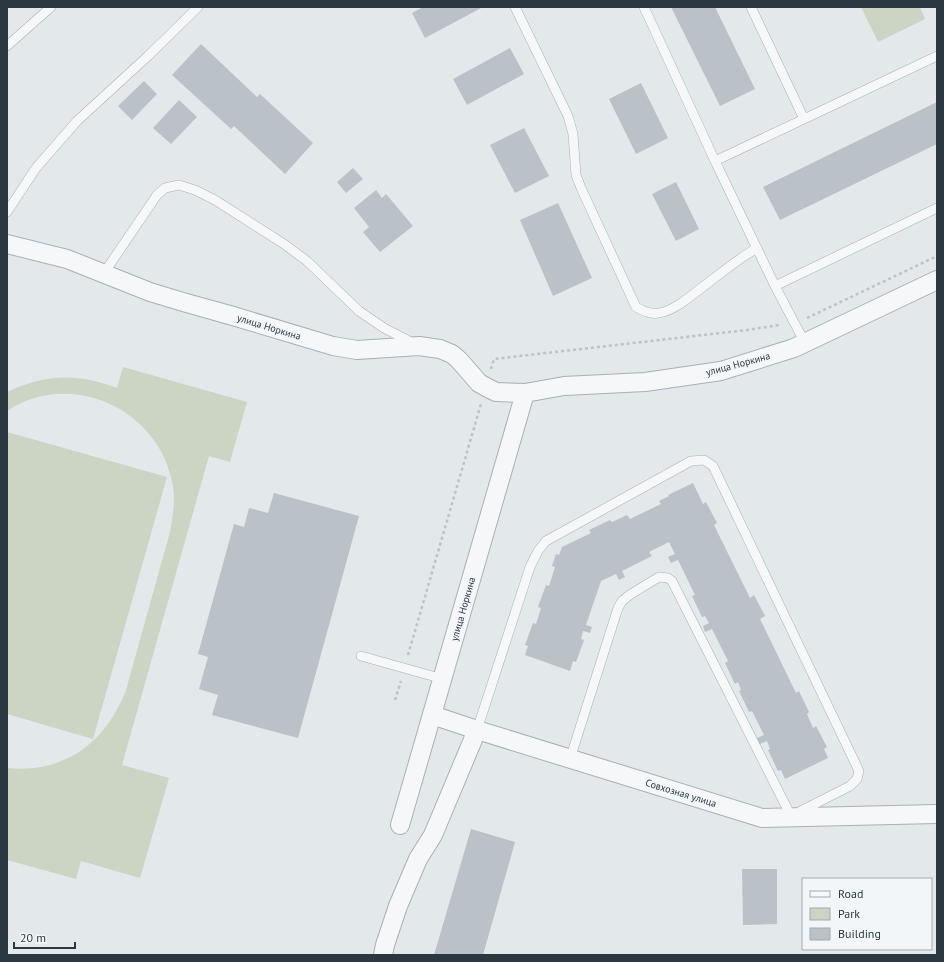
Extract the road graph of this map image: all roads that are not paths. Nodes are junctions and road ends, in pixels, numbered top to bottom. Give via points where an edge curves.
1 (51, 7) edge
2 (198, 7) edge
3 (515, 7) edge
4 (644, 7) edge
5 (751, 7) edge
6 (7, 46) edge
7 (937, 56) edge
8 (804, 119) junction
9 (715, 161) junction
10 (937, 208) edge
11 (7, 212) edge
12 (7, 244) edge
13 (757, 248) junction
14 (104, 273) junction
15 (937, 280) edge
16 (775, 286) junction
17 (805, 343) junction
18 (419, 346) junction
19 (525, 393) junction
20 (362, 656) dead end
21 (443, 679) junction
22 (432, 715) junction
23 (477, 730) junction
24 (570, 759) junction
25 (937, 814) edge
26 (791, 816) junction
27 (400, 825) dead end
28 (383, 955) edge

1 - 6 lane
2 - 11 lane via 77,121 36,168
3 - 13 lane via 568,116 573,134 576,175 636,307 645,312 658,314 671,309
4 - 9 lane
5 - 8 lane
7 - 8 lane
8 - 9 lane
9 - 13 lane
10 - 16 lane
12 - 14 street, улица Норкина via 67,259
13 - 16 lane
14 - 18 street, улица Норкина via 150,292 333,346 357,350
14 - 18 lane via 157,195 165,188 180,186 215,200 284,244 307,261 359,311 384,328
15 - 17 street, улица Норкина
16 - 17 lane
17 - 19 street, улица Норкина via 721,371 645,382 564,386
18 - 19 street, улица Норкина via 440,349 452,354 479,383 496,392
19 - 21 street, улица Норкина
20 - 21 lane
21 - 22 street, улица Норкина
22 - 23 street, Совхозная улица
22 - 27 street, улица Норкина
23 - 24 street, Совхозная улица
23 - 26 lane via 530,567 546,540 691,461 704,460 713,466 859,771 857,779 850,786
23 - 28 street via 433,835 418,859 398,906
24 - 26 street, Совхозная улица via 762,818
24 - 26 lane via 618,608 631,594 659,577 668,578 672,581
25 - 26 street, Совхозная улица

